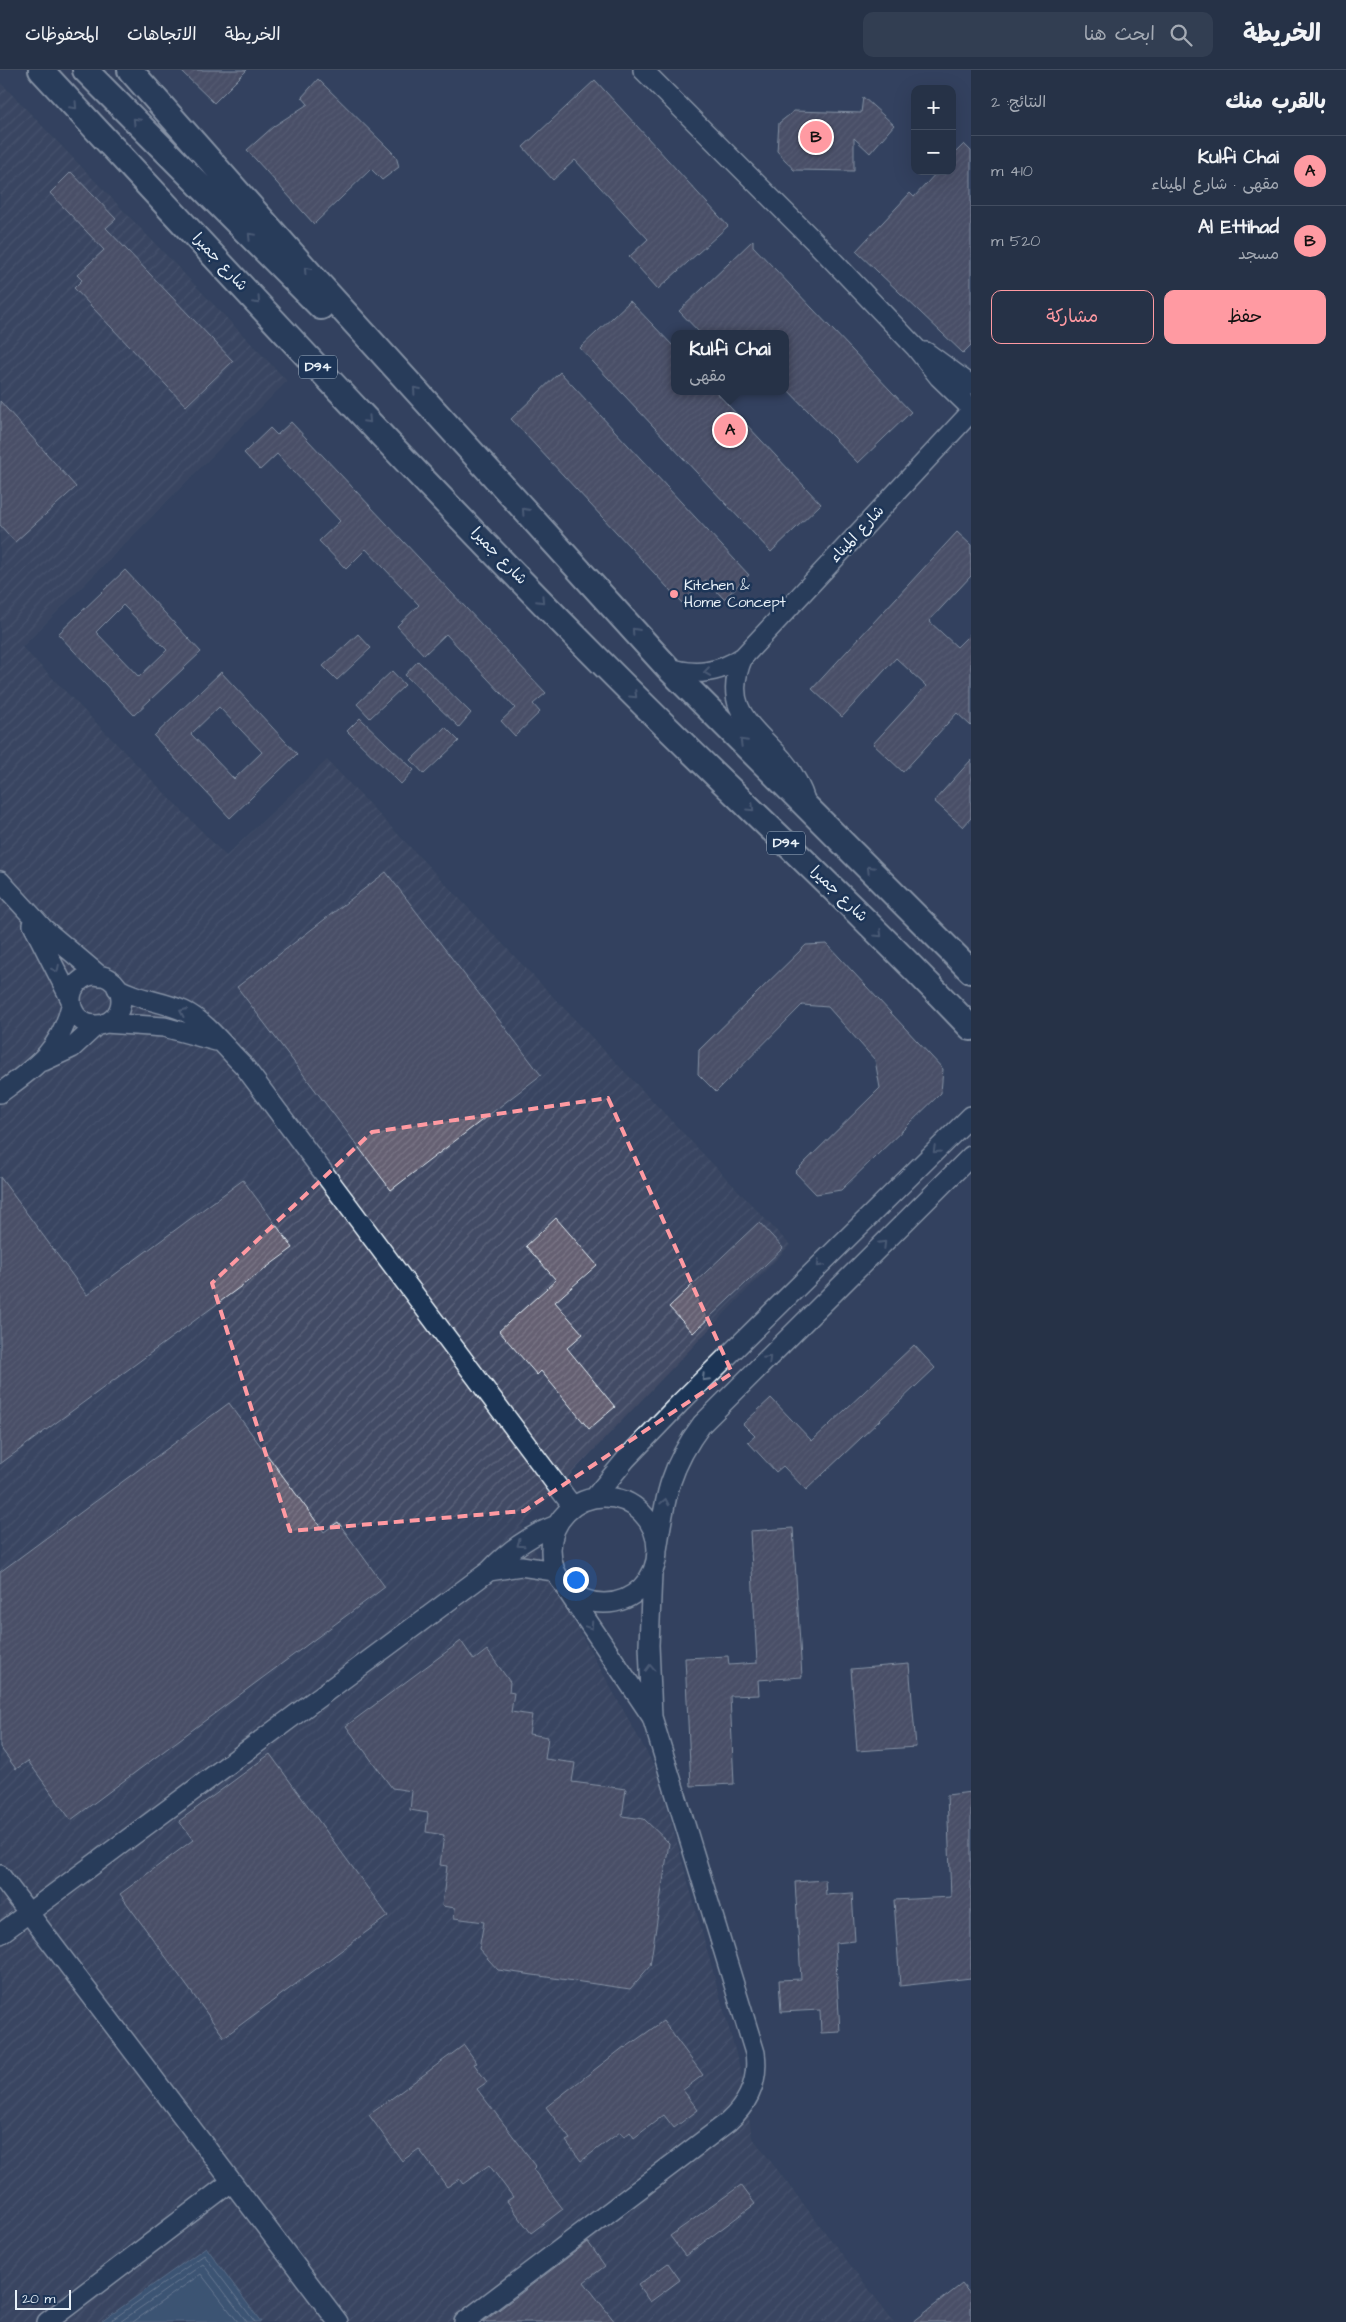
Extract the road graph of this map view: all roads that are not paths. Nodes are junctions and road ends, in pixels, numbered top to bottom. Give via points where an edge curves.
1 (41, 70) edge
2 (85, 70) edge
3 (130, 70) edge
4 (643, 70) edge
5 (916, 348) junction
6 (379, 349) junction
7 (971, 385) edge
8 (971, 408) edge
9 (971, 412) edge
10 (743, 657) junction
11 (667, 667) junction
12 (808, 807) junction
13 (0, 881) edge
14 (26, 910) junction
15 (971, 971) edge
16 (100, 976) junction
17 (118, 988) junction
18 (71, 1003) junction
19 (101, 1024) junction
20 (971, 1028) edge
21 (220, 1043) junction
22 (41, 1063) junction
23 (0, 1093) edge
24 (971, 1116) edge
25 (971, 1156) edge
26 (594, 1498) junction
27 (573, 1507) junction
28 (557, 1525) junction
29 (657, 1550) junction
30 (489, 1571) junction
31 (652, 1573) junction
32 (559, 1578) junction
33 (652, 1717) junction
34 (0, 1875) edge
35 (28, 1912) junction
36 (0, 1934) edge
37 (231, 2182) junction
38 (47, 2322) edge
39 (338, 2322) edge
40 (464, 2322) edge

1 -> 20 main road, شارع جميرا / D94 via 599,661 914,968
6 -> 2 main road via 314,302
6 -> 3 main road, D94
4 - 5 street
5 - 7 street via 941,361
5 - 8 street via 939,377
11 -> 6 main road, D94
9 - 10 street, شارع الميناء
10 -> 11 street via 727,667 703,673
10 - 12 street via 735,682 739,709 747,724 791,770
12 -> 11 main road, D94
15 -> 12 main road, D94
13 - 14 street
14 - 16 street
14 -> 18 street
16 - 17 street
16 - 18 street via 84,978 73,991
17 - 19 street via 118,1012
21 -> 17 street via 183,1011
18 - 19 street via 81,1020
18 - 22 street via 60,1037
19 - 21 street via 164,1026
19 - 22 street via 72,1048
21 - 27 street via 256,1079
22 - 23 street
24 -> 26 street via 626,1458
29 -> 25 street via 669,1484 676,1464 702,1424
26 - 27 street
26 - 29 street via 616,1499 637,1509 651,1528
27 - 28 street
28 -> 30 street via 527,1539
28 - 32 street via 551,1555
29 - 31 street
30 - 32 street via 521,1566
30 - 35 street
31 - 32 street via 641,1588 627,1598 611,1603 593,1603 577,1596
33 -> 31 street via 649,1645
32 -> 33 street
33 - 40 street via 755,2053 755,2083 745,2104 728,2122
34 - 35 street
35 - 36 street
35 - 37 street
37 - 38 street
37 - 39 street

